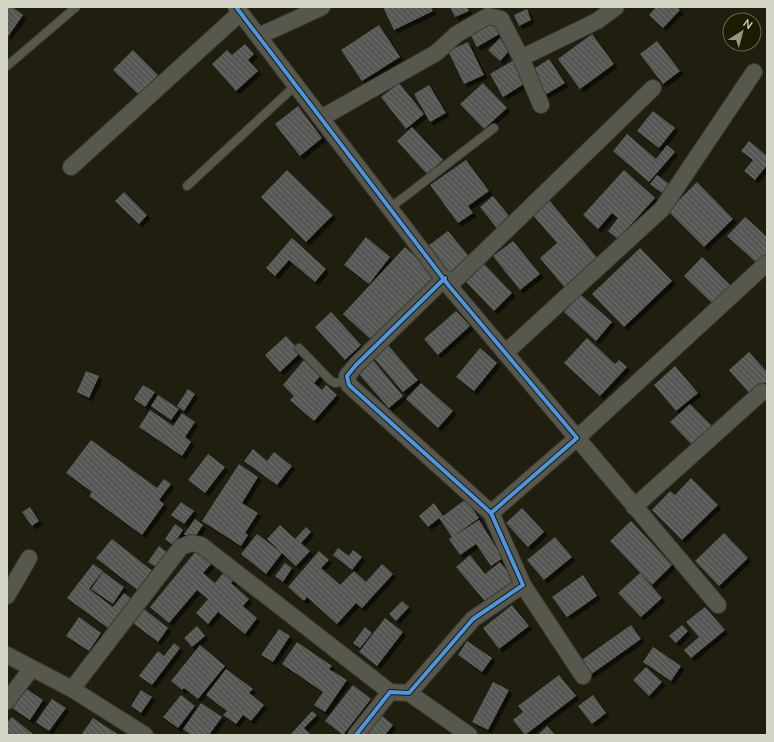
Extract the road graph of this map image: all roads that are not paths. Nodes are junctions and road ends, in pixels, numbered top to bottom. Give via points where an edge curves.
1 (76, 7) edge
2 (322, 7) edge
3 (616, 7) edge
4 (238, 10) edge
5 (259, 36) junction
6 (521, 58) junction
7 (7, 66) edge
8 (754, 72) dead end
9 (296, 85) junction
10 (653, 88) dead end
11 (541, 105) dead end
12 (321, 118) junction
13 (494, 128) dead end
14 (71, 167) dead end
15 (187, 186) dead end
16 (390, 208) junction
17 (767, 263) edge
18 (447, 282) junction
19 (299, 348) dead end
20 (505, 353) junction
21 (348, 381) junction
22 (762, 392) dead end
23 (577, 438) junction
24 (634, 507) junction
25 (491, 513) junction
26 (29, 558) dead end
27 (523, 585) junction
28 (7, 596) edge
29 (718, 605) dead end
30 (7, 655) edge
31 (32, 668) junction
32 (583, 676) dead end
33 (72, 689) junction
34 (390, 692) junction
35 (408, 693) junction
36 (7, 701) edge
37 (145, 735) edge
38 (356, 735) edge
39 (469, 735) edge

1 - 7 lane
2 - 5 street
3 - 6 street via 597,21
4 - 5 street
4 - 14 street
5 - 9 street
6 - 11 street
6 - 12 street via 501,19 488,16 457,34 436,53
8 - 20 street via 662,209
9 - 12 street
9 - 15 lane
10 - 18 street
12 - 16 street
13 - 16 lane
16 - 18 street
17 - 23 street
18 - 20 street
18 - 21 street via 356,365 347,376
19 - 21 lane via 330,380 335,383
20 - 23 street
21 - 25 street via 349,385
22 - 24 street
23 - 24 street
23 - 25 street
24 - 29 street
25 - 27 street
26 - 28 street
27 - 32 street
27 - 35 street via 473,619
30 - 31 street
31 - 33 street
31 - 36 street
33 - 34 street via 181,547 191,543 202,546
33 - 37 street
34 - 35 street
34 - 38 street
35 - 39 street

